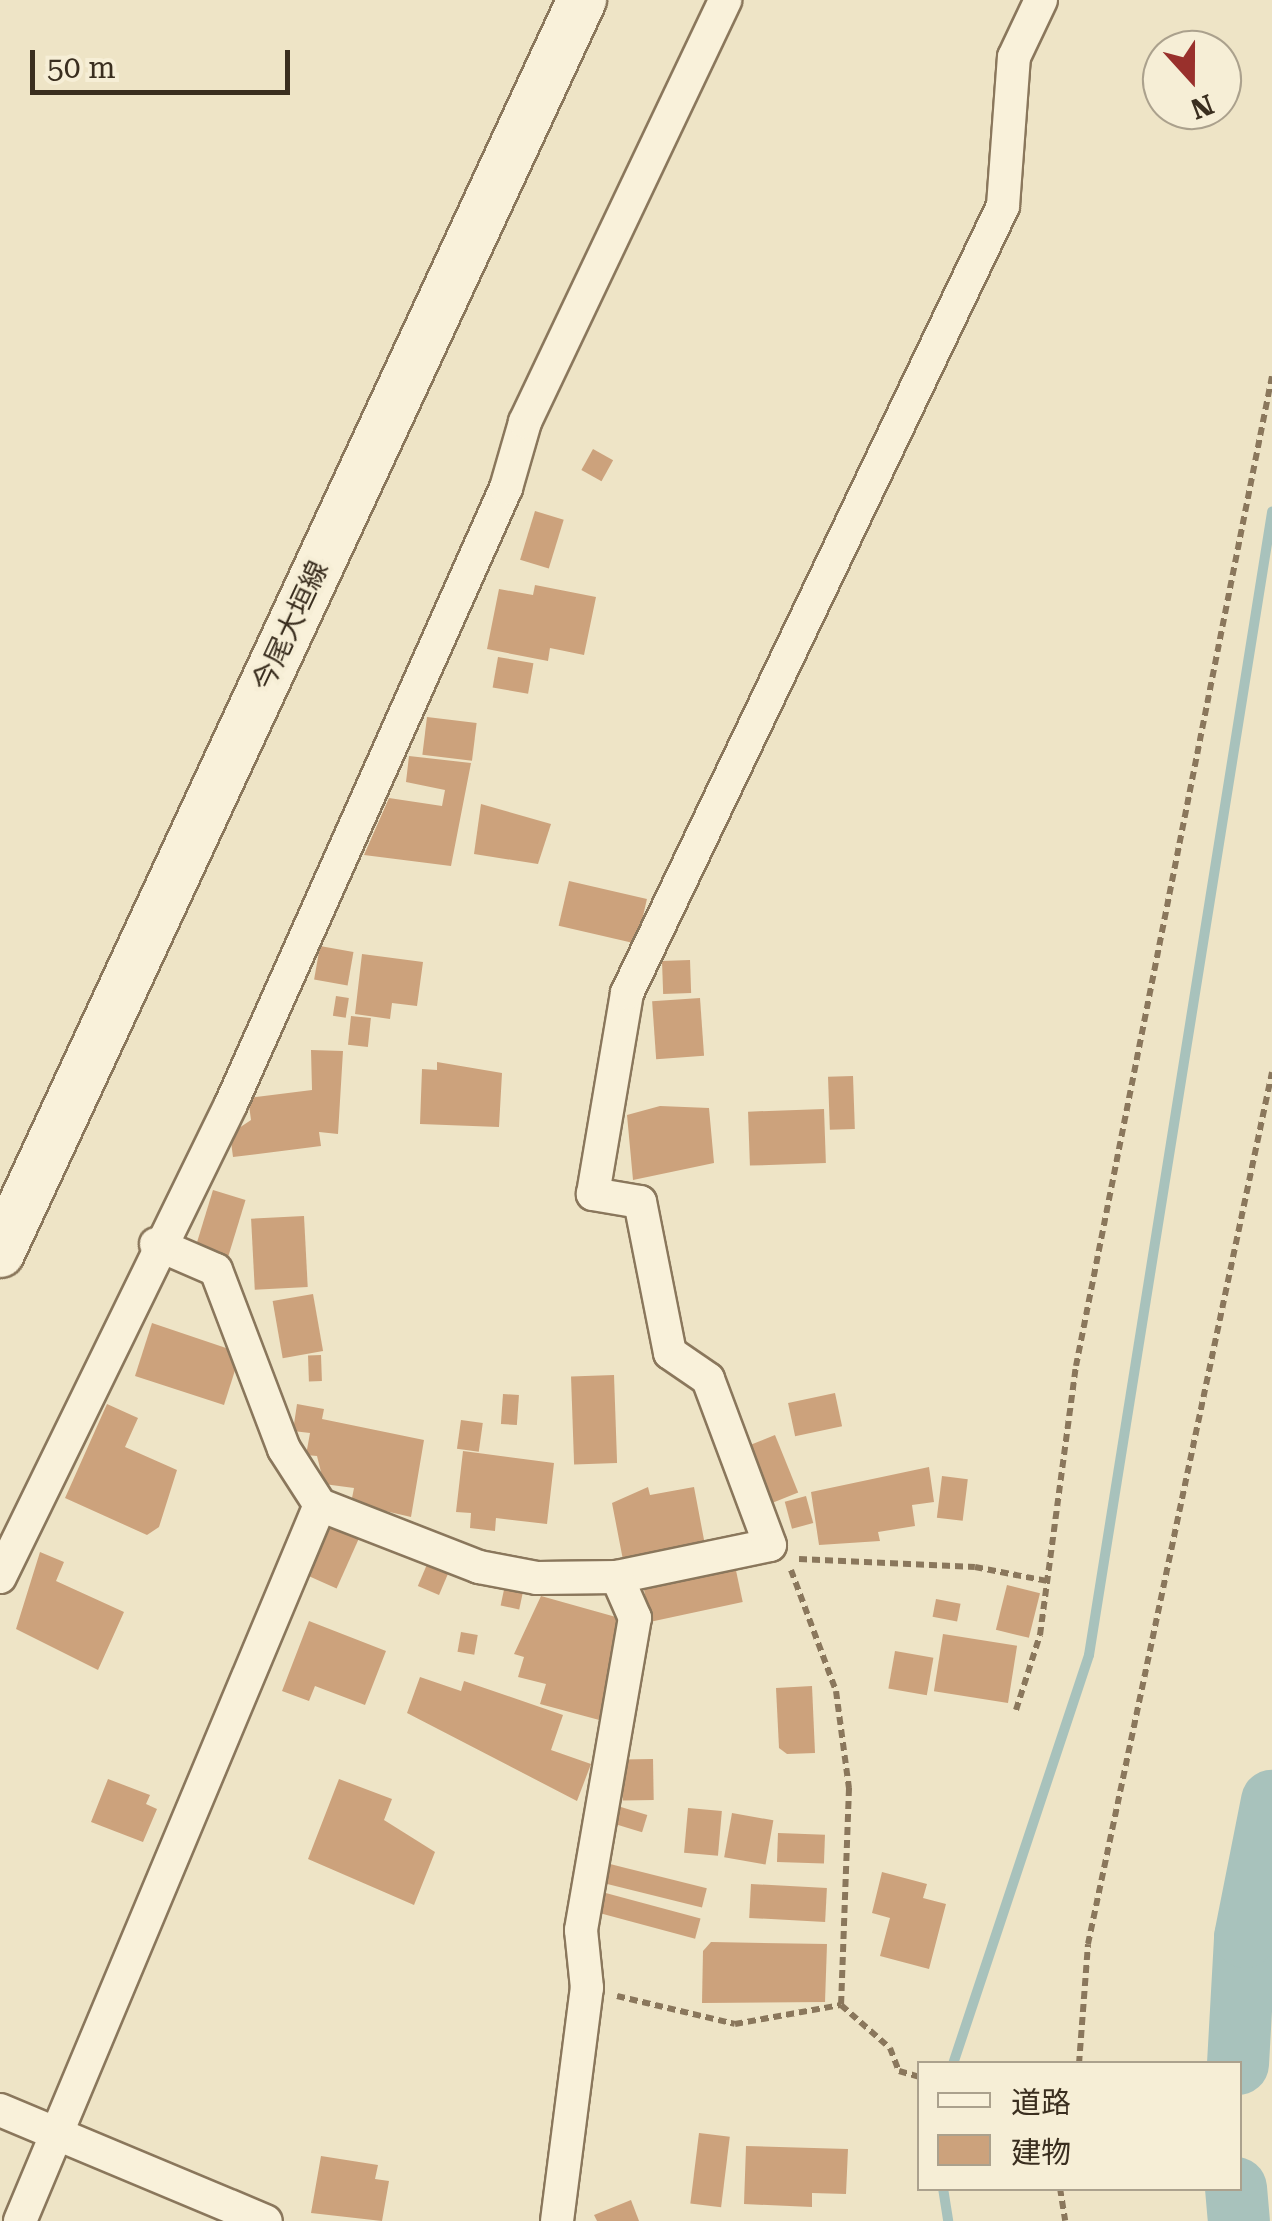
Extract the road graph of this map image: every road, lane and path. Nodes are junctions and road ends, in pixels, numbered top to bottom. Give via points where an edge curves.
1 (582, 0) edge
2 (726, 0) edge
3 (1041, 0) edge
4 (1272, 376) edge
5 (1272, 1072) edge
6 (156, 1244) junction
7 (0, 1252) edge
8 (320, 1505) junction
9 (0, 1577) edge
10 (617, 1577) junction
11 (1046, 1582) junction
12 (1016, 1710) dead end
13 (587, 1988) junction
14 (841, 2005) junction
15 (1079, 2061) edge
16 (916, 2076) edge
17 (0, 2110) edge
18 (56, 2134) junction
19 (1060, 2191) edge
20 (20, 2221) edge
21 (266, 2221) edge
22 (557, 2221) edge
23 (1064, 2221) edge

1 - 7 main road, 今尾大垣線
2 - 6 street via 525,422 506,488 232,1104
3 - 10 street via 1014,57 1003,206 627,993 594,1194 640,1202 670,1353 708,1379 770,1545
4 - 11 path via 1076,1366
5 - 15 path via 1088,1944
6 - 8 street via 216,1270 284,1449
6 - 9 street
8 - 10 street via 479,1567
8 - 18 street
10 - 13 street via 635,1618 581,1930
11 - 12 path
11 - 14 path via 975,1567 788,1558 836,1691 849,1788
13 - 14 path via 735,2024
13 - 22 street
14 - 16 path via 890,2048 899,2072
17 - 18 street
18 - 20 street
18 - 21 street
19 - 23 path

